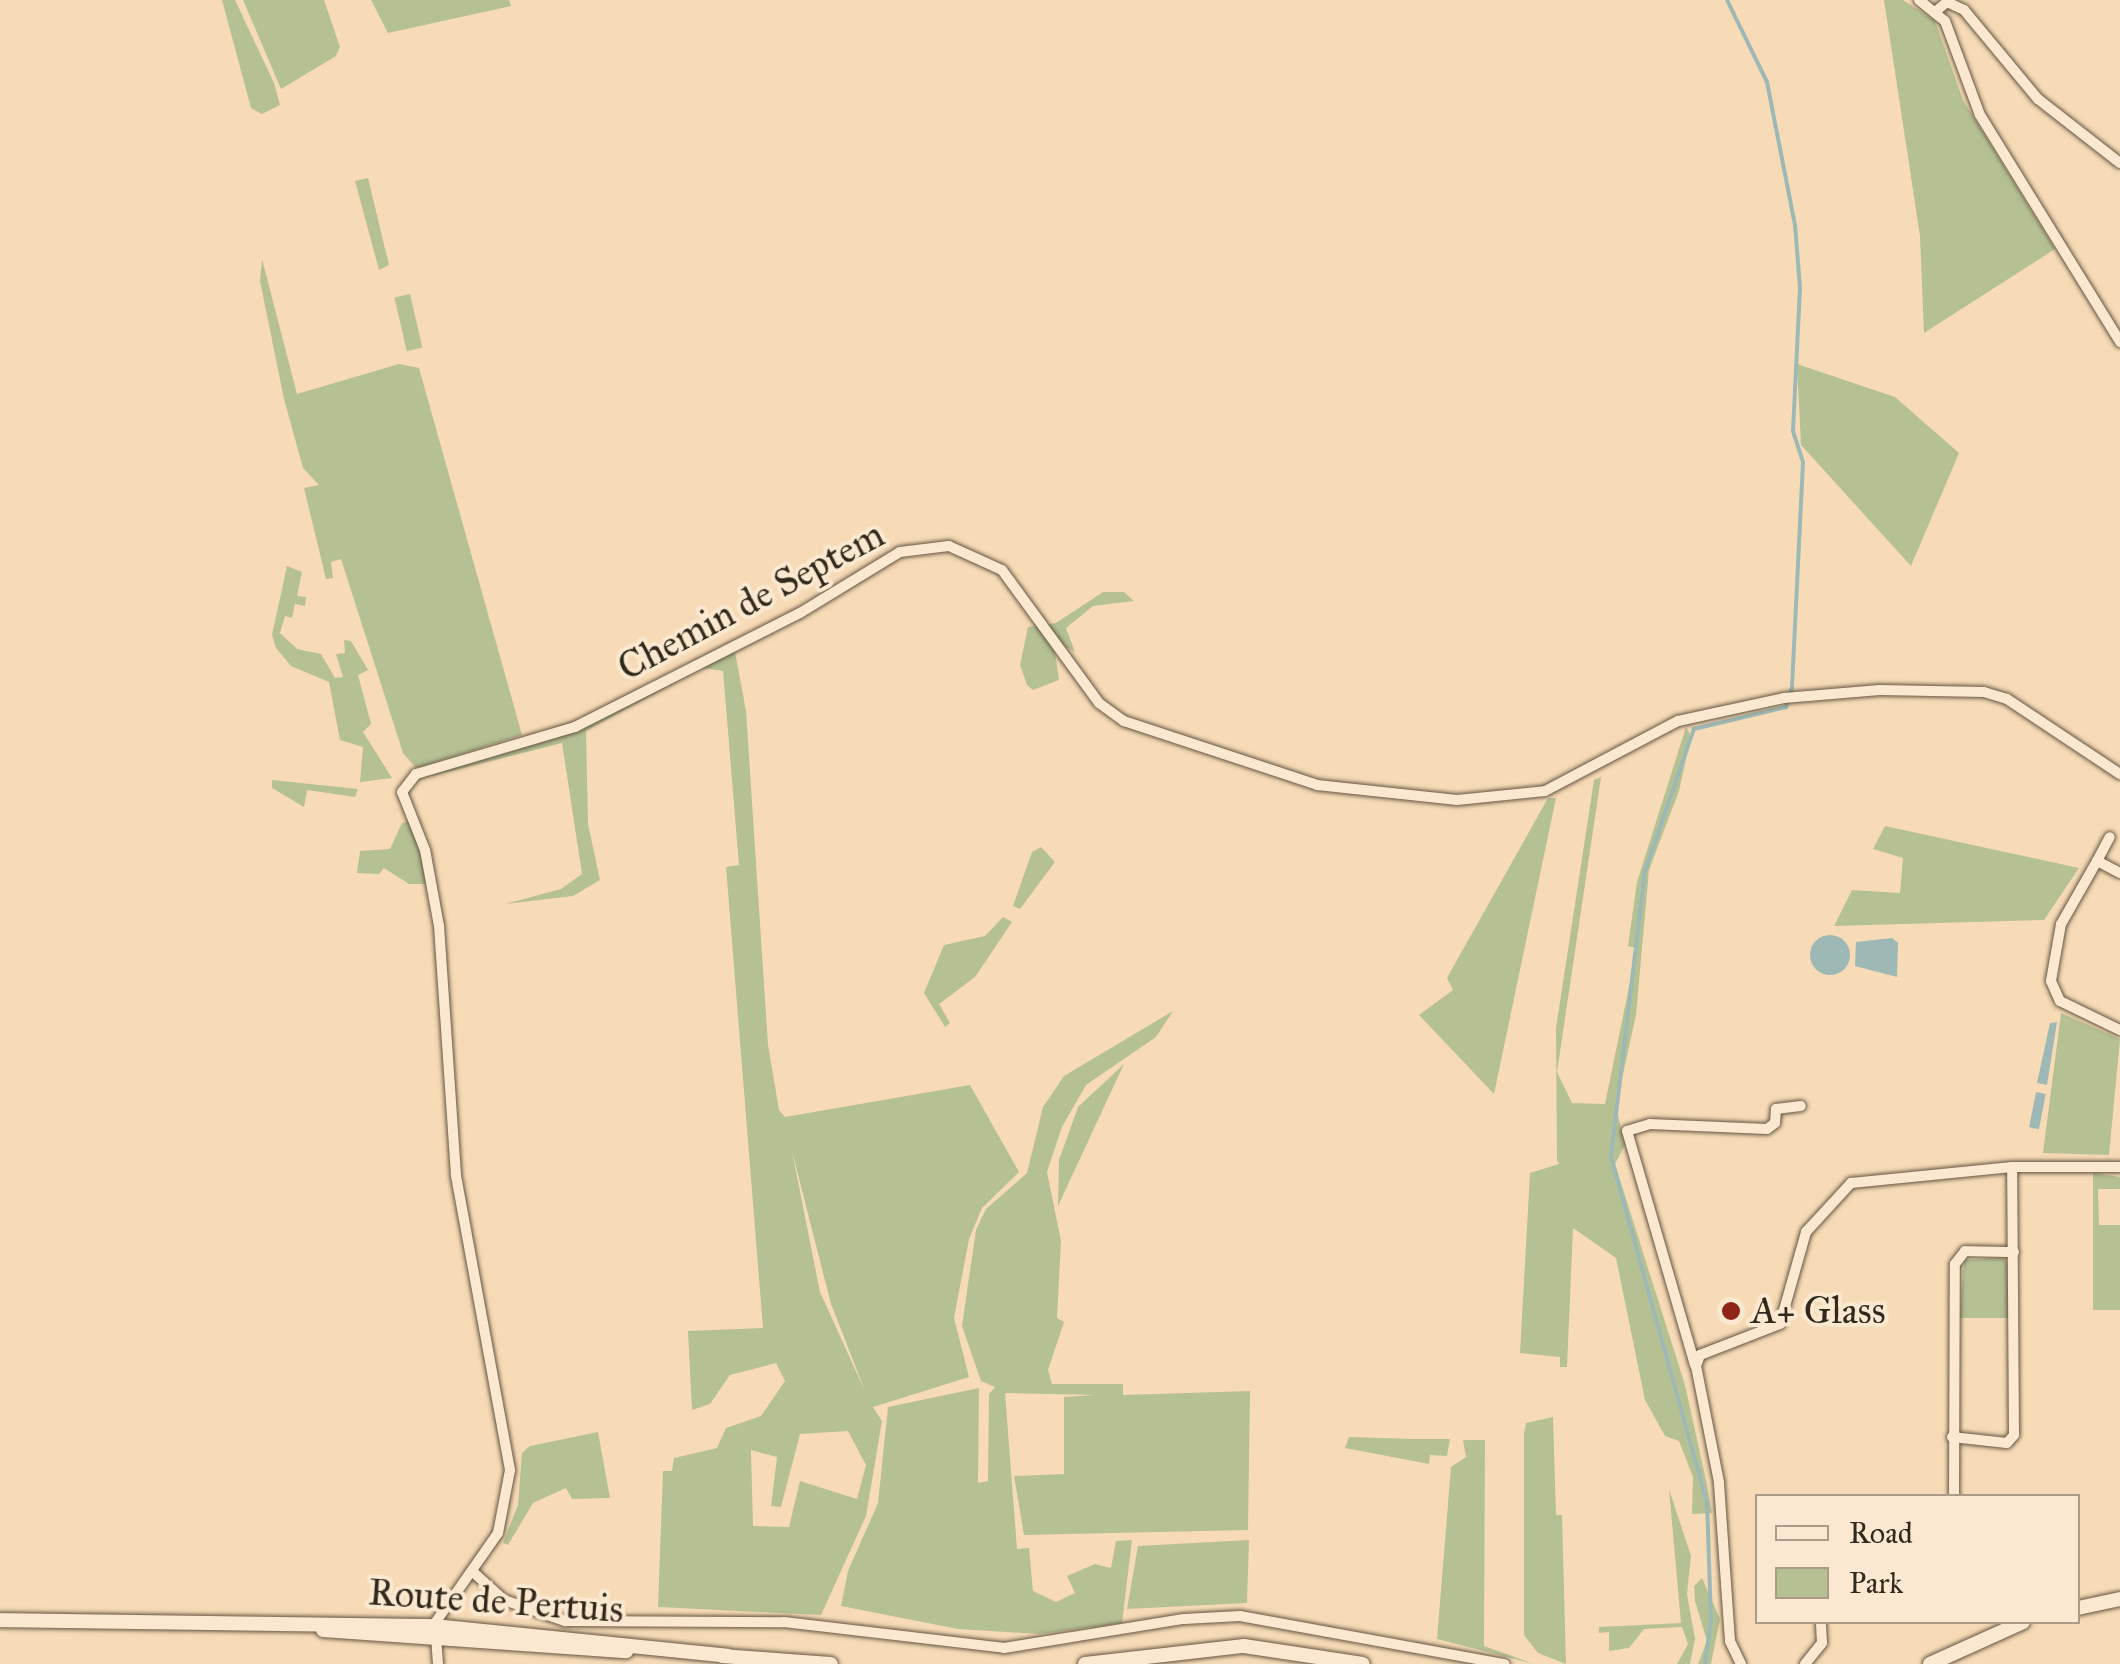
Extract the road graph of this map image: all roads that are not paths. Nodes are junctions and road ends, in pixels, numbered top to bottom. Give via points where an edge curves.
1 (1919, 0) edge
2 (1936, 12) junction
3 (2120, 163) edge
4 (2120, 342) edge
5 (2120, 774) edge
6 (2110, 837) dead end
7 (2097, 861) junction
8 (2120, 873) edge
9 (2120, 1030) edge
10 (1801, 1106) dead end
11 (2012, 1166) junction
12 (2120, 1167) edge
13 (2014, 1252) junction
14 (1696, 1366) junction
15 (1952, 1438) junction
16 (1954, 1494) edge
17 (473, 1572) junction
18 (2120, 1600) edge
19 (2080, 1608) edge
20 (0, 1620) edge
21 (1821, 1624) edge
22 (2019, 1624) edge
23 (439, 1635) junction
24 (1737, 1663) edge
25 (440, 1664) edge
26 (831, 1664) edge
27 (1084, 1664) edge
28 (1363, 1664) edge
29 (1505, 1664) edge
30 (1804, 1664) edge
31 (1930, 1664) edge

1 - 2 street
2 - 3 street via 1947,2 1964,10 2038,99
2 - 4 street via 1954,37 1980,115
5 - 17 street, Chemin de Septem via 2008,699 1969,691 1880,690 1784,698 1678,721 1545,791 1457,800 1317,785 1124,721 1099,703 1002,570 949,546 900,552 800,613 574,728 416,774 402,792 425,850 439,926 456,1175 510,1470 506,1516
6 - 7 street
7 - 8 street
7 - 9 street via 2061,924 2051,988 2064,1004
10 - 14 street via 1776,1109 1767,1129 1638,1124 1627,1138
11 - 12 street
11 - 13 street
11 - 14 street via 1868,1179 1842,1188 1806,1232 1780,1324 1705,1351
13 - 15 street via 1956,1257
13 - 15 street via 2014,1434 2006,1443
14 - 24 street via 1720,1482
15 - 16 street
17 - 23 street, Chemin de Septem
17 - 29 street via 498,1597 565,1620 784,1622 1004,1648 1240,1616
18 - 19 main road
20 - 23 main road, Route de Pertuis via 258,1622
21 - 30 street via 1823,1640
22 - 31 main road
23 - 25 street
23 - 26 main road, Route de Pertuis
27 - 28 main road via 1244,1646

